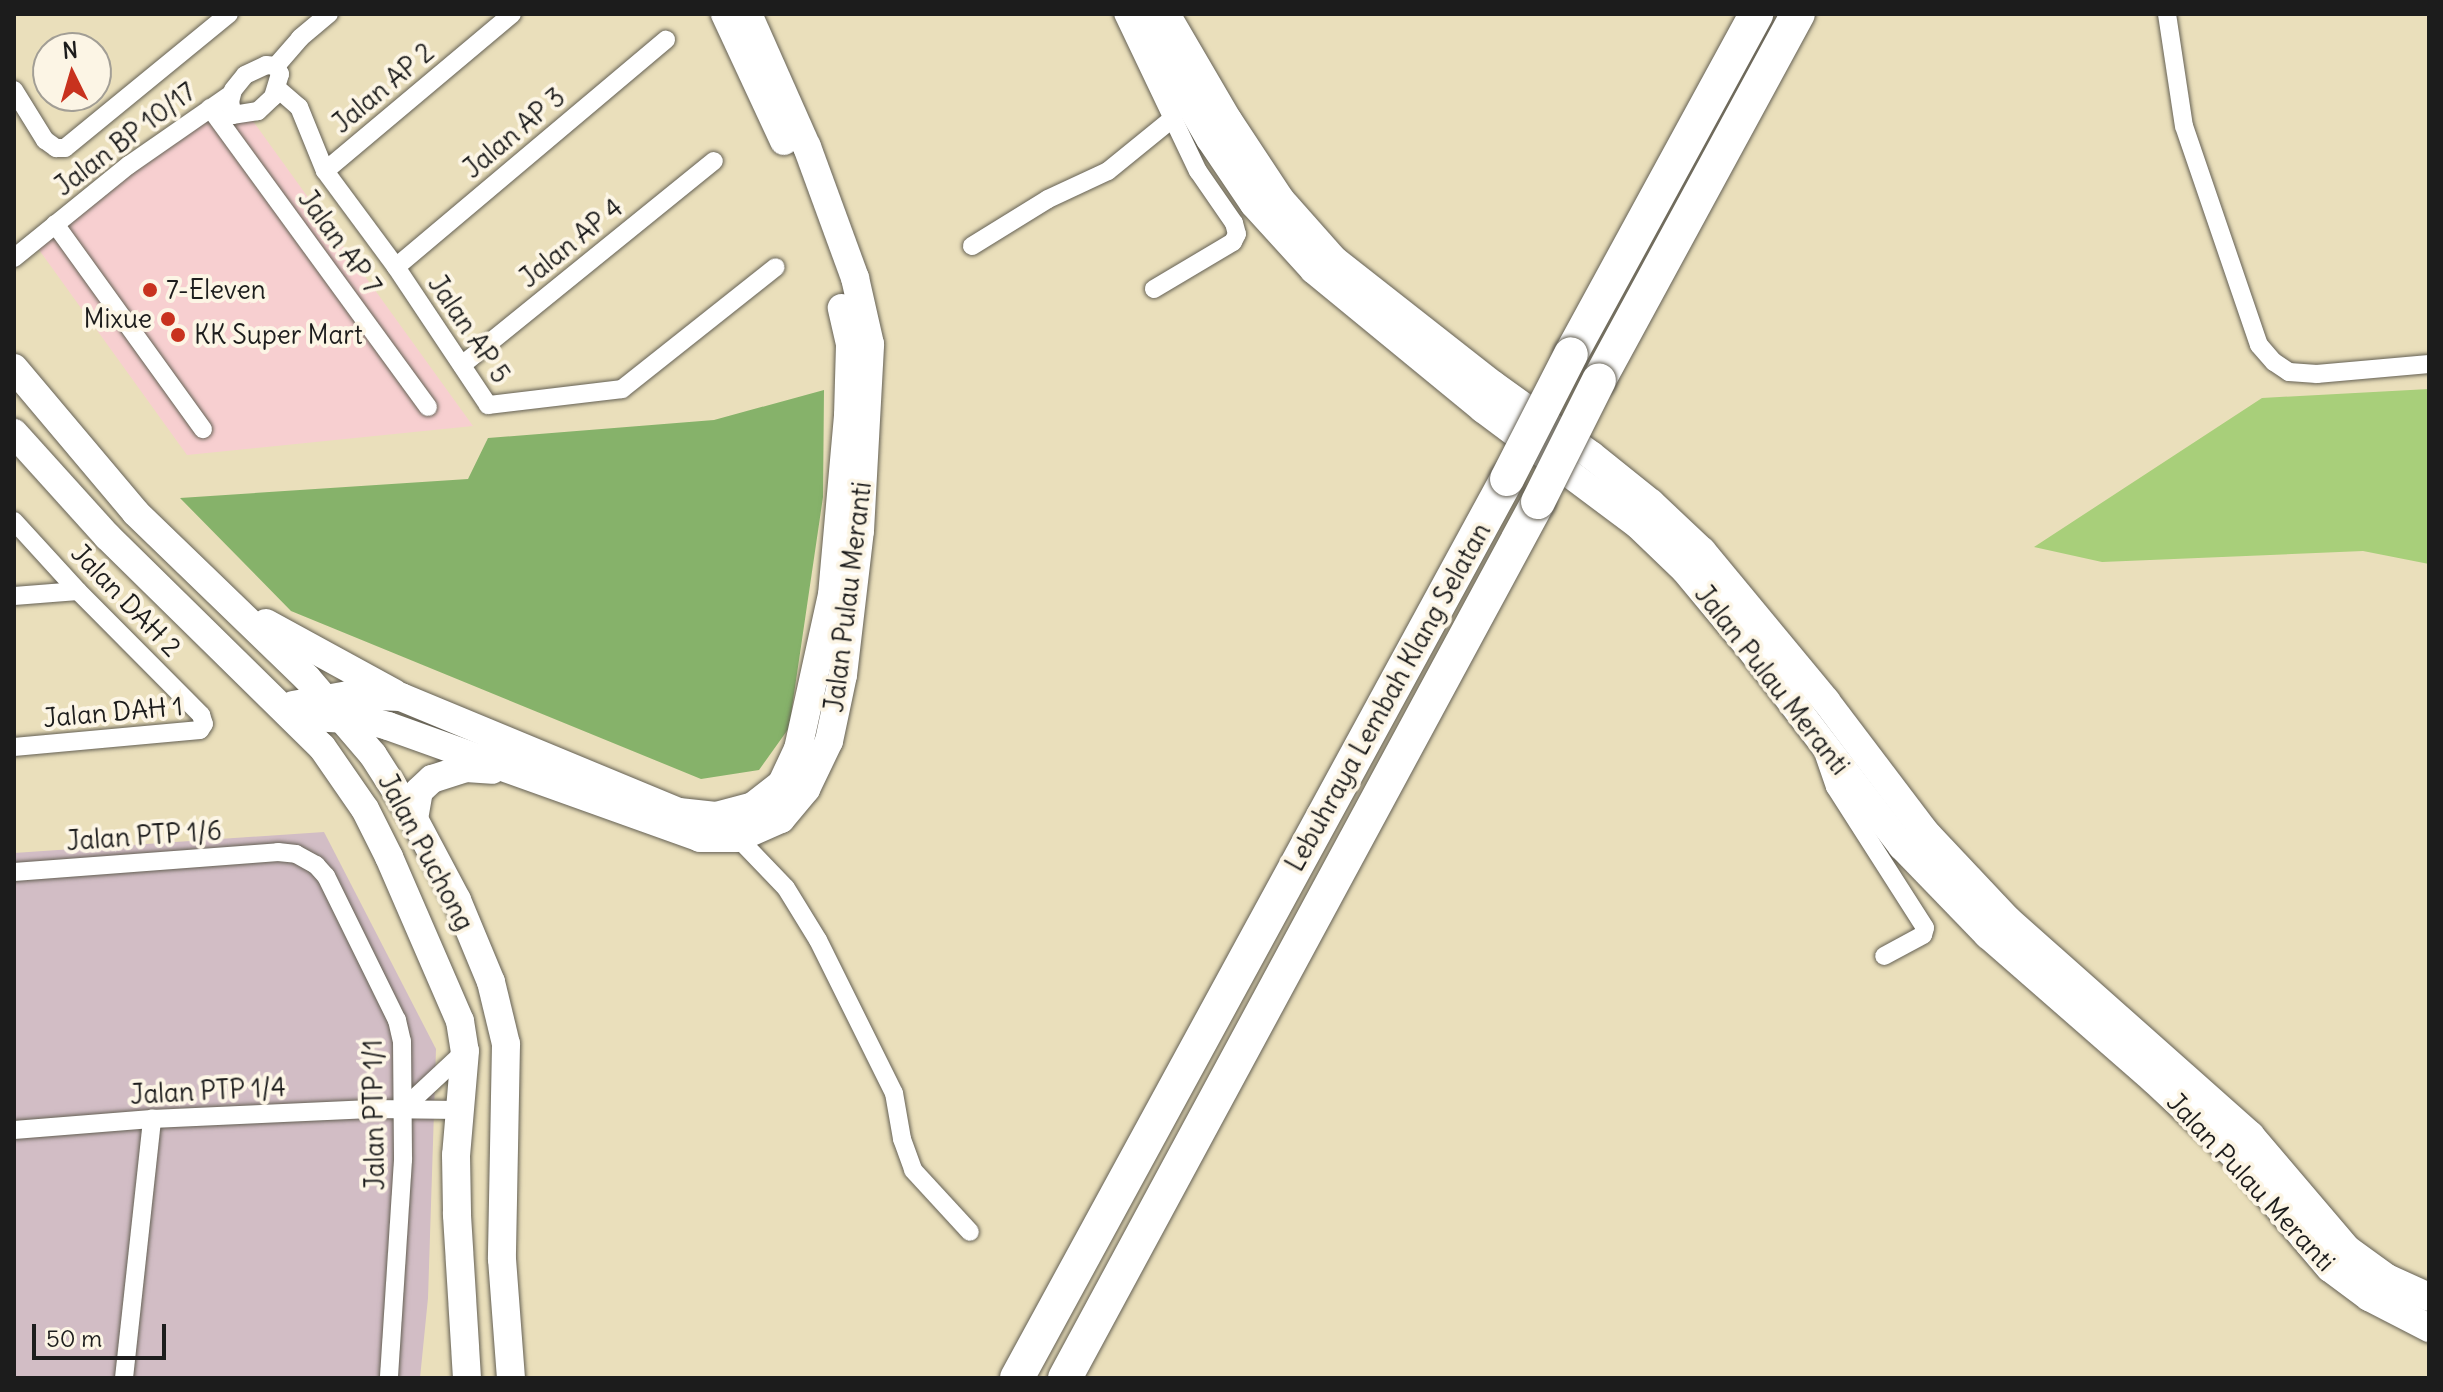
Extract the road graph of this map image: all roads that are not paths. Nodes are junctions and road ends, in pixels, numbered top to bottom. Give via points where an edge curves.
1 (229, 14) edge
2 (329, 14) edge
3 (512, 14) edge
4 (725, 14) edge
5 (748, 14) edge
6 (1123, 14) edge
7 (1138, 14) edge
8 (1166, 14) edge
9 (1756, 14) edge
10 (1798, 14) edge
11 (2167, 14) edge
12 (666, 40) dead end
13 (276, 66) junction
14 (278, 89) junction
15 (14, 90) edge
16 (231, 94) junction
17 (210, 108) junction
18 (1172, 119) junction
19 (714, 161) dead end
20 (325, 171) junction
21 (55, 224) junction
22 (972, 246) dead end
23 (14, 258) edge
24 (396, 267) junction
25 (776, 267) dead end
26 (1154, 289) dead end
27 (2429, 364) edge
28 (462, 365) junction
29 (14, 368) edge
30 (428, 407) dead end
31 (203, 429) dead end
32 (14, 433) edge
33 (14, 521) edge
34 (78, 591) junction
35 (14, 596) edge
36 (237, 607) junction
37 (401, 697) junction
38 (331, 709) junction
39 (288, 711) junction
40 (201, 715) joint
41 (1821, 742) junction
42 (14, 747) edge
43 (529, 776) junction
44 (414, 819) junction
45 (738, 838) junction
46 (278, 852) joint
47 (14, 872) edge
48 (1884, 956) dead end
49 (465, 1051) junction
50 (404, 1108) junction
51 (461, 1110) junction
52 (152, 1119) junction
53 (14, 1130) edge
54 (504, 1143) junction
55 (970, 1232) dead end
56 (2429, 1297) edge
57 (2429, 1328) edge
58 (124, 1378) edge
59 (389, 1378) edge
60 (467, 1378) edge
61 (511, 1378) edge
62 (1017, 1378) edge
63 (1065, 1378) edge

1 - 15 street via 65,148 45,140
2 - 13 street
3 - 20 street, Jalan AP 2
4 - 37 main road, Jalan Pulau Meranti via 788,149 837,283 850,344 832,595 798,749 782,783 753,806 716,816 679,812
5 - 45 main road, Jalan Pulau Meranti via 807,147 855,278 870,344 860,531 843,675 829,741 806,789 781,819
6 - 18 street
7 - 41 main road, Jalan Pulau Meranti via 1254,204 1314,270 1483,409 1637,524 1685,570
8 - 56 main road, Jalan Pulau Meranti via 1280,199 1334,260 1615,474 1702,551 1926,833 2008,920 2250,1135 2347,1249 2387,1278
9 - 62 highway, Lebuhraya Lembah Klang Selatan, bridge
10 - 63 highway, Lebuhraya Lembah Klang Selatan, bridge
11 - 27 street via 2184,126 2259,345 2289,372
12 - 24 street, Jalan AP 3
13 - 14 street
13 - 16 street, Jalan BP 10/17 via 256,68
14 - 16 street, Jalan BP 10/17 via 248,115 233,115
14 - 20 street, Jalan AP 5 via 299,107
16 - 17 street, Jalan BP 10/17
17 - 21 street, Jalan BP 10/17
17 - 30 street, Jalan AP 7
18 - 22 street via 1108,171 1048,199
18 - 26 street via 1237,234 1233,242
19 - 28 street, Jalan AP 4
20 - 24 street, Jalan AP 5
21 - 23 street, Jalan BP 10/17
21 - 31 street
24 - 28 street, Jalan AP 5
25 - 28 street, Jalan AP 5 via 622,389 488,405
29 - 36 main road, Jalan Puchong via 136,513
32 - 39 main road, Jalan Puchong via 107,536
33 - 34 street, Jalan DAH 2
34 - 35 street
34 - 40 street, Jalan DAH 2
36 - 37 main road
36 - 38 main road, Jalan Puchong
37 - 38 main road, Jalan Pulau Meranti via 371,694
38 - 39 main road, Jalan Pulau Meranti
38 - 43 main road, Jalan Pulau Meranti
38 - 44 main road, Jalan Puchong via 373,755
39 - 49 main road, Jalan Puchong via 343,774 377,833 449,992
40 - 42 street, Jalan DAH 1 via 200,730
41 - 48 street via 1835,787 1925,928 1923,935
41 - 57 main road, Jalan Pulau Meranti via 1902,846 1988,935 2234,1155 2330,1268 2369,1297
43 - 44 main road via 485,769 446,773 419,791
43 - 45 main road, Jalan Pulau Meranti via 700,838
44 - 54 main road, Jalan Puchong via 457,900 495,996 506,1044
45 - 55 street via 786,888 818,940 894,1093 913,1170
46 - 47 street, Jalan PTP 1/6
46 - 50 street, Jalan PTP 1/1 via 296,854 326,876 402,1041
49 - 50 street
49 - 51 main road, Jalan Puchong
50 - 51 street, Jalan PTP 1/4
50 - 52 street, Jalan PTP 1/4
50 - 59 street, Jalan PTP 1/1
51 - 54 main road via 483,1115
51 - 60 main road, Jalan Puchong via 457,1215
52 - 53 street, Jalan PTP 1/4
52 - 58 street
54 - 61 main road, Jalan Puchong via 502,1259

